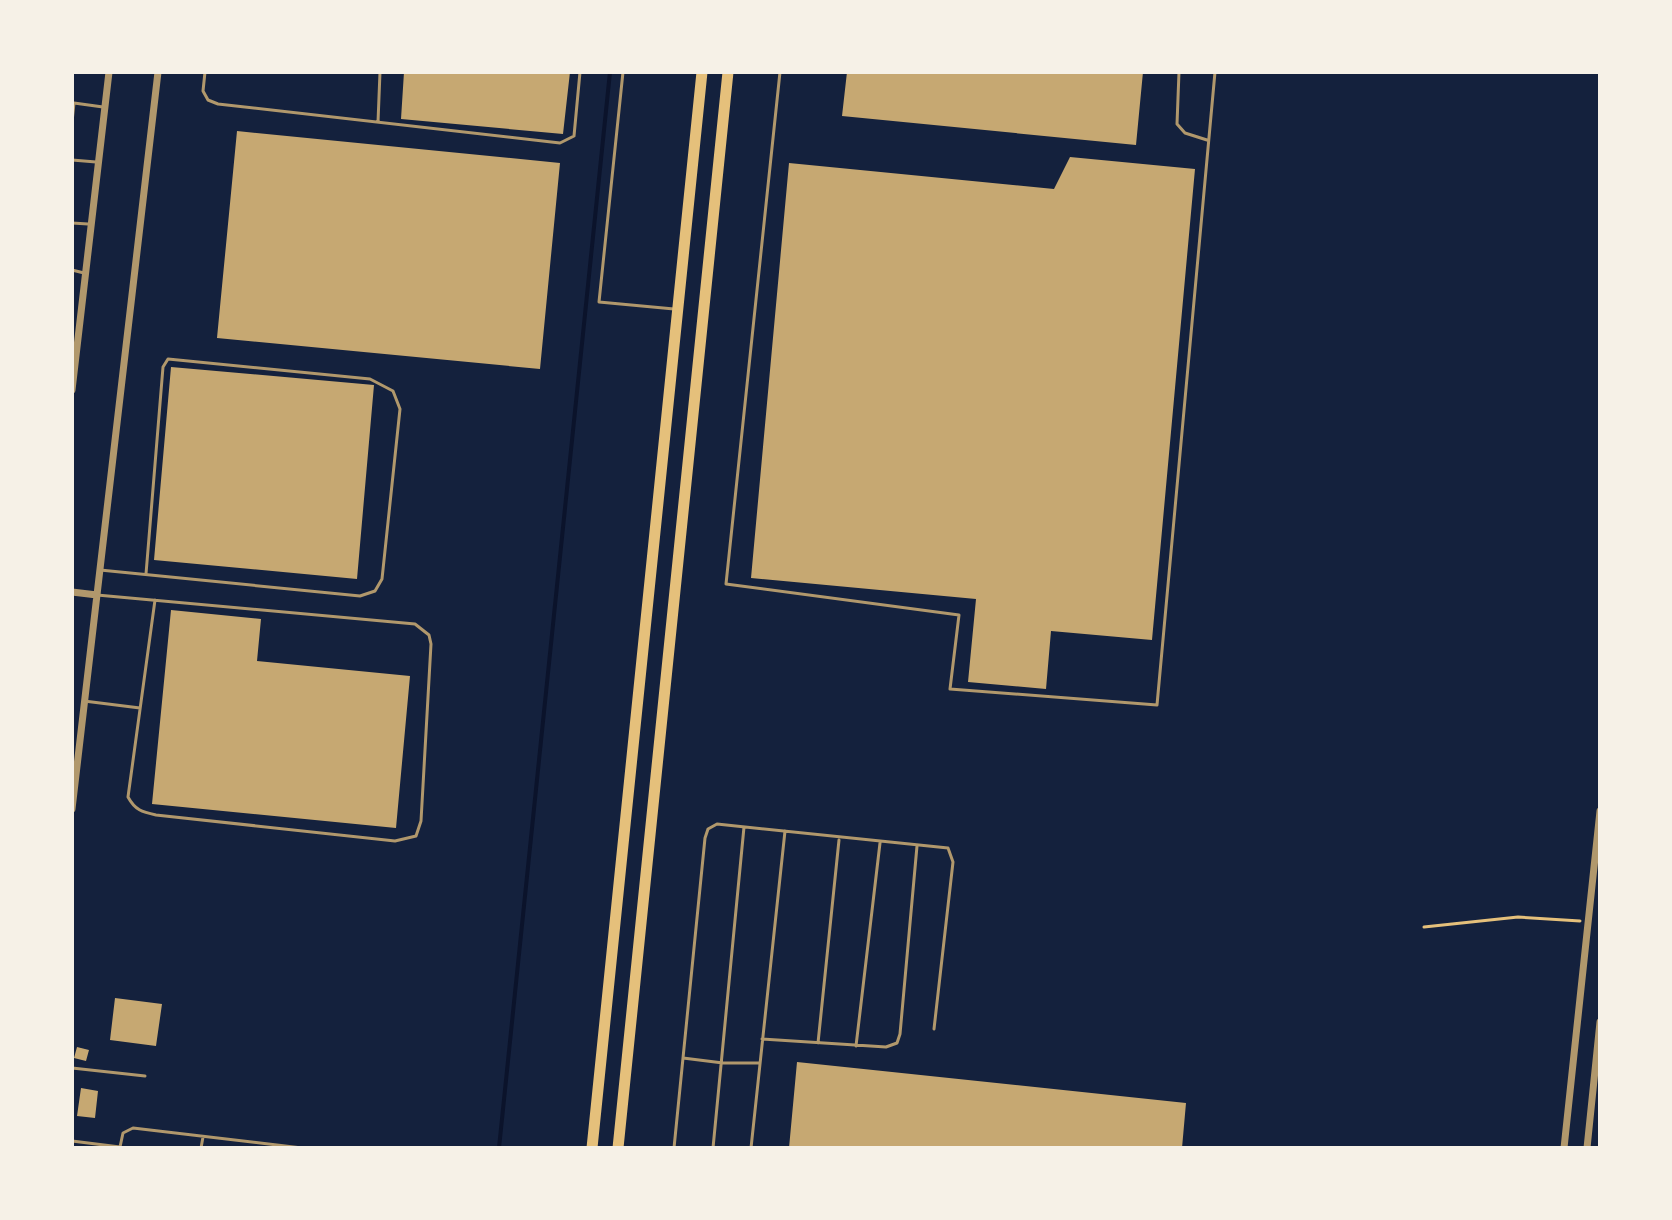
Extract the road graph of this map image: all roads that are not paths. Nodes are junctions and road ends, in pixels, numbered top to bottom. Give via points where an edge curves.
1 (109, 72) edge
2 (158, 72) edge
3 (205, 72) edge
4 (380, 72) edge
5 (580, 72) edge
6 (623, 72) edge
7 (702, 72) edge
8 (728, 72) edge
9 (780, 72) edge
10 (1179, 72) edge
11 (1215, 72) edge
12 (105, 108) junction
13 (72, 122) edge
14 (378, 122) junction
15 (1208, 140) junction
16 (72, 160) edge
17 (99, 162) junction
18 (72, 223) edge
19 (91, 224) junction
20 (72, 270) edge
21 (86, 274) junction
22 (678, 309) junction
23 (77, 316) edge
24 (72, 390) edge
25 (99, 570) junction
26 (146, 574) junction
27 (72, 592) edge
28 (97, 595) junction
29 (155, 600) junction
30 (84, 701) junction
31 (142, 708) junction
32 (72, 809) edge
33 (1600, 811) edge
34 (744, 827) junction
35 (785, 831) junction
36 (839, 838) junction
37 (880, 843) junction
38 (917, 846) junction
39 (1600, 1022) edge
40 (934, 1029) dead end
41 (762, 1039) junction
42 (818, 1043) junction
43 (856, 1046) junction
44 (683, 1058) junction
45 (723, 1063) junction
46 (759, 1063) junction
47 (72, 1068) edge
48 (145, 1076) dead end
49 (203, 1137) junction
50 (72, 1141) edge
51 (94, 1146) edge
52 (201, 1148) edge
53 (302, 1148) edge
54 (592, 1148) edge
55 (618, 1148) edge
56 (674, 1148) edge
57 (713, 1148) edge
58 (751, 1148) edge
59 (1564, 1148) edge
60 (1587, 1148) edge

1 - 12 street
2 - 25 street
3 - 14 lane via 203,91 218,104
4 - 14 lane
5 - 14 lane via 574,136 560,143
6 - 22 lane via 599,302
7 - 22 main road
8 - 55 main road
9 - 15 lane via 726,584 959,615 950,689 1157,705
10 - 15 lane via 1177,124 1185,133
11 - 15 lane
12 - 13 lane via 74,103
12 - 17 street
16 - 17 lane
17 - 19 street
18 - 19 lane
19 - 21 street
20 - 21 lane
21 - 23 street
22 - 54 main road
23 - 24 street
25 - 26 lane
25 - 28 street
26 - 26 lane via 163,367 168,359 370,379 393,391 400,409 382,579 375,591 360,596
27 - 28 street
28 - 29 lane
28 - 30 street
29 - 31 lane
29 - 31 lane via 422,628 431,644 416,836 395,841 140,812 128,797
30 - 31 lane
30 - 32 street
33 - 59 street
34 - 35 lane
34 - 44 lane via 717,824 705,838
34 - 45 lane
35 - 36 lane
35 - 41 lane
36 - 37 lane
36 - 42 lane
37 - 38 lane
37 - 43 lane
38 - 40 lane via 948,848 953,862
38 - 43 lane via 900,1034 897,1043 886,1047
39 - 60 street
41 - 42 lane
41 - 46 lane
42 - 43 lane
44 - 45 lane
44 - 56 lane
45 - 46 lane
45 - 57 lane
46 - 58 lane
47 - 48 lane
49 - 51 lane via 133,1128 123,1133 120,1147
49 - 52 lane
49 - 53 lane
50 - 51 lane

